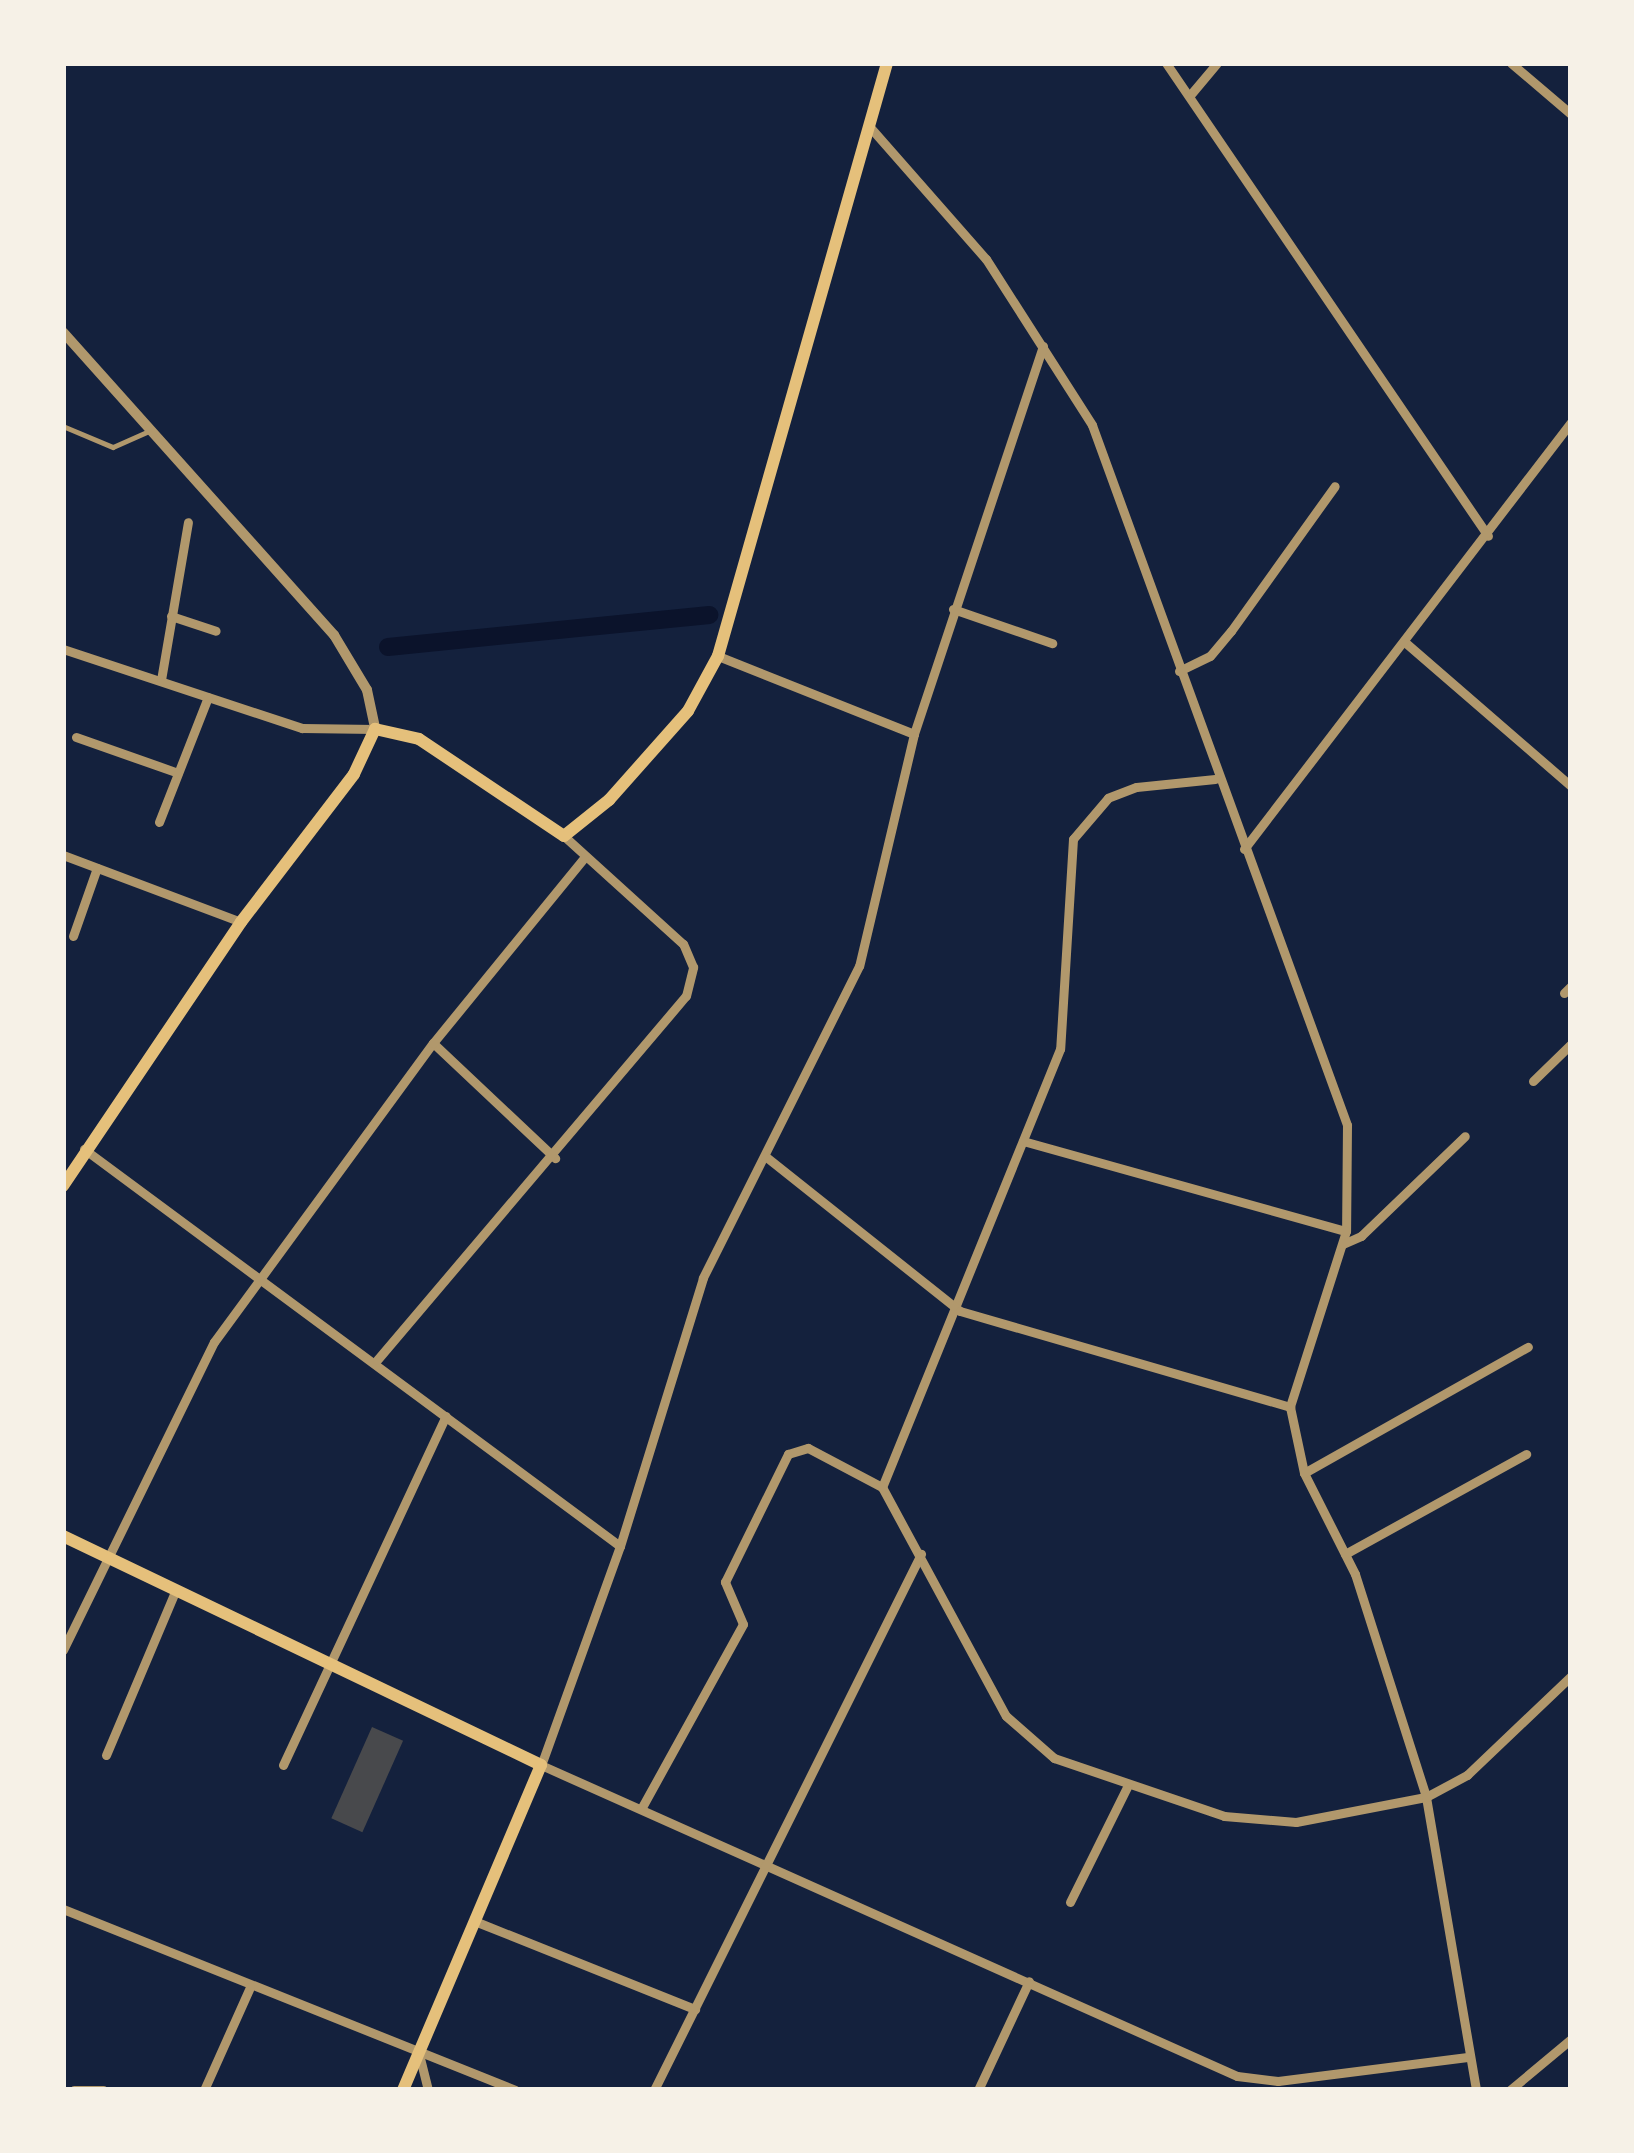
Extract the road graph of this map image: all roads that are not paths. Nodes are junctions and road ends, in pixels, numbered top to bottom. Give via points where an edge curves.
1 (887, 63) edge
2 (1166, 63) edge
3 (1217, 63) edge
4 (1511, 63) edge
5 (1191, 94) junction
6 (1571, 114) edge
7 (869, 126) junction
8 (63, 332) edge
9 (1043, 346) junction
10 (1571, 422) edge
11 (63, 426) edge
12 (149, 431) junction
13 (1336, 486) dead end
14 (188, 522) dead end
15 (1488, 536) junction
16 (953, 609) junction
17 (171, 616) junction
18 (216, 631) dead end
19 (1052, 643) dead end
20 (1407, 644) junction
21 (63, 649) edge
22 (718, 656) junction
23 (1179, 671) junction
24 (161, 680) junction
25 (208, 697) junction
26 (375, 729) junction
27 (914, 734) junction
28 (76, 737) dead end
29 (178, 773) junction
30 (1215, 779) junction
31 (1571, 786) edge
32 (159, 822) dead end
33 (564, 836) junction
34 (1244, 849) junction
35 (63, 855) edge
36 (584, 858) junction
37 (98, 868) junction
38 (241, 922) junction
39 (73, 936) dead end
40 (434, 1043) junction
41 (1571, 1044) edge
42 (1533, 1081) dead end
43 (1465, 1136) dead end
44 (1023, 1141) junction
45 (84, 1148) junction
46 (765, 1156) junction
47 (555, 1158) junction
48 (63, 1186) edge
49 (1346, 1231) junction
50 (1343, 1244) junction
51 (268, 1278) junction
52 (960, 1311) junction
53 (1528, 1348) dead end
54 (377, 1360) junction
55 (1290, 1407) junction
56 (446, 1416) junction
57 (1526, 1454) dead end
58 (1304, 1473) junction
59 (882, 1487) junction
60 (63, 1536) edge
61 (620, 1546) junction
62 (921, 1554) junction
63 (1345, 1554) junction
64 (108, 1558) junction
65 (176, 1589) junction
66 (63, 1650) edge
67 (328, 1659) junction
68 (1571, 1676) edge
69 (106, 1755) dead end
70 (283, 1765) dead end
71 (542, 1766) junction
72 (1127, 1786) junction
73 (1426, 1797) junction
74 (641, 1809) junction
75 (767, 1862) junction
76 (1070, 1902) dead end
77 (63, 1909) edge
78 (477, 1922) junction
79 (1029, 1981) junction
80 (250, 1987) junction
81 (694, 2009) junction
82 (1571, 2038) edge
83 (419, 2054) junction
84 (1467, 2057) junction
85 (74, 2090) edge
86 (103, 2090) edge
87 (204, 2090) edge
88 (403, 2090) edge
89 (428, 2090) edge
90 (514, 2090) edge
91 (654, 2090) edge
92 (978, 2090) edge
93 (1476, 2090) edge
94 (1510, 2090) edge

1 - 7 main road
2 - 5 street
3 - 5 street
4 - 6 street
5 - 15 street via 1341,328
7 - 9 street
7 - 22 main road
8 - 12 street
9 - 16 street
9 - 23 street via 1114,473
10 - 15 street
11 - 12 lane via 113,448
12 - 26 street via 334,635 367,690
13 - 23 street via 1210,656
14 - 17 street
15 - 20 street
16 - 19 street
16 - 27 street
17 - 18 street
17 - 24 street
20 - 31 street
20 - 34 street
21 - 24 street
22 - 27 street
22 - 33 main road via 650,757
23 - 30 street
24 - 25 street
25 - 26 street via 302,728
25 - 29 street
26 - 33 main road via 419,739
26 - 38 main road via 355,774
27 - 46 street via 859,965
28 - 29 street
29 - 32 street
30 - 34 street
30 - 44 street via 1108,798 1073,839 1067,1017
33 - 36 street
34 - 49 street via 1347,1126
35 - 37 street
36 - 40 street
36 - 47 street via 682,944 693,968 686,996
37 - 38 street
37 - 39 street
38 - 45 main road
40 - 47 street
40 - 51 street
41 - 42 street
43 - 50 street
44 - 49 street
44 - 52 street
45 - 48 main road
45 - 51 street
46 - 52 street
46 - 61 street via 703,1278
47 - 54 street
49 - 50 street
50 - 55 street
51 - 54 street
51 - 64 street via 214,1342
52 - 55 street
52 - 59 street
53 - 58 street
54 - 56 street
55 - 58 street
56 - 61 street
56 - 67 street
57 - 63 street
58 - 63 street
59 - 62 street
59 - 74 street via 808,1448 788,1454 725,1582 743,1624
60 - 64 main road
61 - 71 street
62 - 72 street via 1006,1716 1054,1758
62 - 75 street
63 - 73 street
64 - 65 main road
64 - 66 street
65 - 67 main road
65 - 69 street
67 - 70 street
67 - 71 main road
68 - 73 street via 1467,1775
71 - 74 street
71 - 78 main road
72 - 73 street via 1224,1816 1296,1822
72 - 76 street
73 - 84 street
74 - 75 street
75 - 79 street
75 - 81 street
77 - 80 street
78 - 81 street
78 - 83 main road
79 - 84 street via 1257,2080
79 - 92 street
80 - 83 street
80 - 87 street
81 - 91 street
82 - 94 street
83 - 88 main road
83 - 89 street
83 - 90 street
84 - 93 street
85 - 86 street

